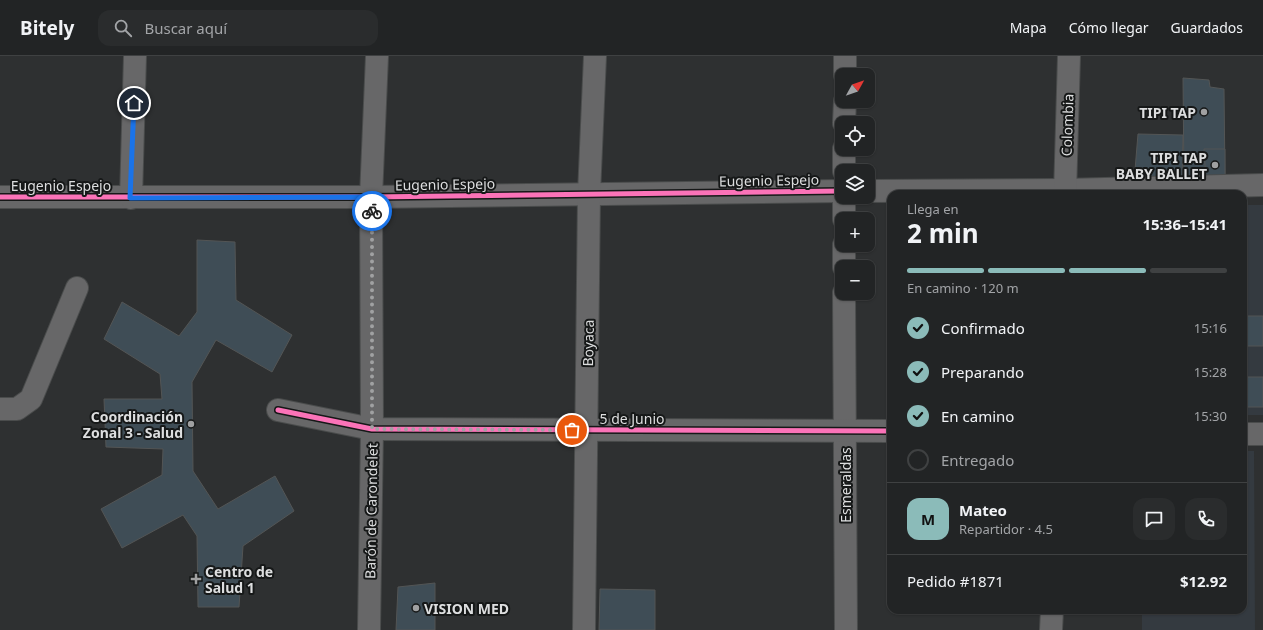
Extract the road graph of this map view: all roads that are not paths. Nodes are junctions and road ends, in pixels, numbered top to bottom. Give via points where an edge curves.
1 (135, 56) edge
2 (377, 56) edge
3 (595, 56) edge
4 (845, 56) edge
5 (1069, 56) edge
6 (845, 68) edge
7 (1263, 185) edge
8 (1065, 190) edge
9 (1122, 190) edge
10 (835, 191) edge
11 (875, 191) edge
12 (887, 191) edge
13 (589, 194) junction
14 (0, 196) edge
15 (372, 197) junction
16 (130, 198) junction
17 (77, 288) dead end
18 (844, 300) edge
19 (0, 409) edge
20 (278, 410) dead end
21 (372, 429) junction
22 (587, 430) junction
23 (845, 431) junction
24 (887, 431) edge
25 (1247, 434) edge
26 (1263, 434) edge
27 (1052, 614) edge
28 (369, 630) edge
29 (584, 630) edge
30 (846, 630) edge
31 (1051, 630) edge

1 - 16 street
2 - 15 street, Barón de Carondelet
3 - 13 street, Boyaca
4 - 6 street
5 - 8 street, Colombia
7 - 9 street
10 - 13 street, Eugenio Espejo
11 - 12 street
13 - 15 street, Eugenio Espejo
13 - 22 street, Boyaca
14 - 16 street, Eugenio Espejo
15 - 16 street, Eugenio Espejo
15 - 21 street, Barón de Carondelet
17 - 19 street via 31,399 17,409
18 - 23 street, Esmeraldas
20 - 21 street, 5 de Junio
21 - 22 street, 5 de Junio
21 - 28 street, Barón de Carondelet
22 - 23 street, 5 de Junio
22 - 29 street, Boyaca
23 - 24 street, 5 de Junio
23 - 30 street, Esmeraldas
25 - 26 street
27 - 31 street

